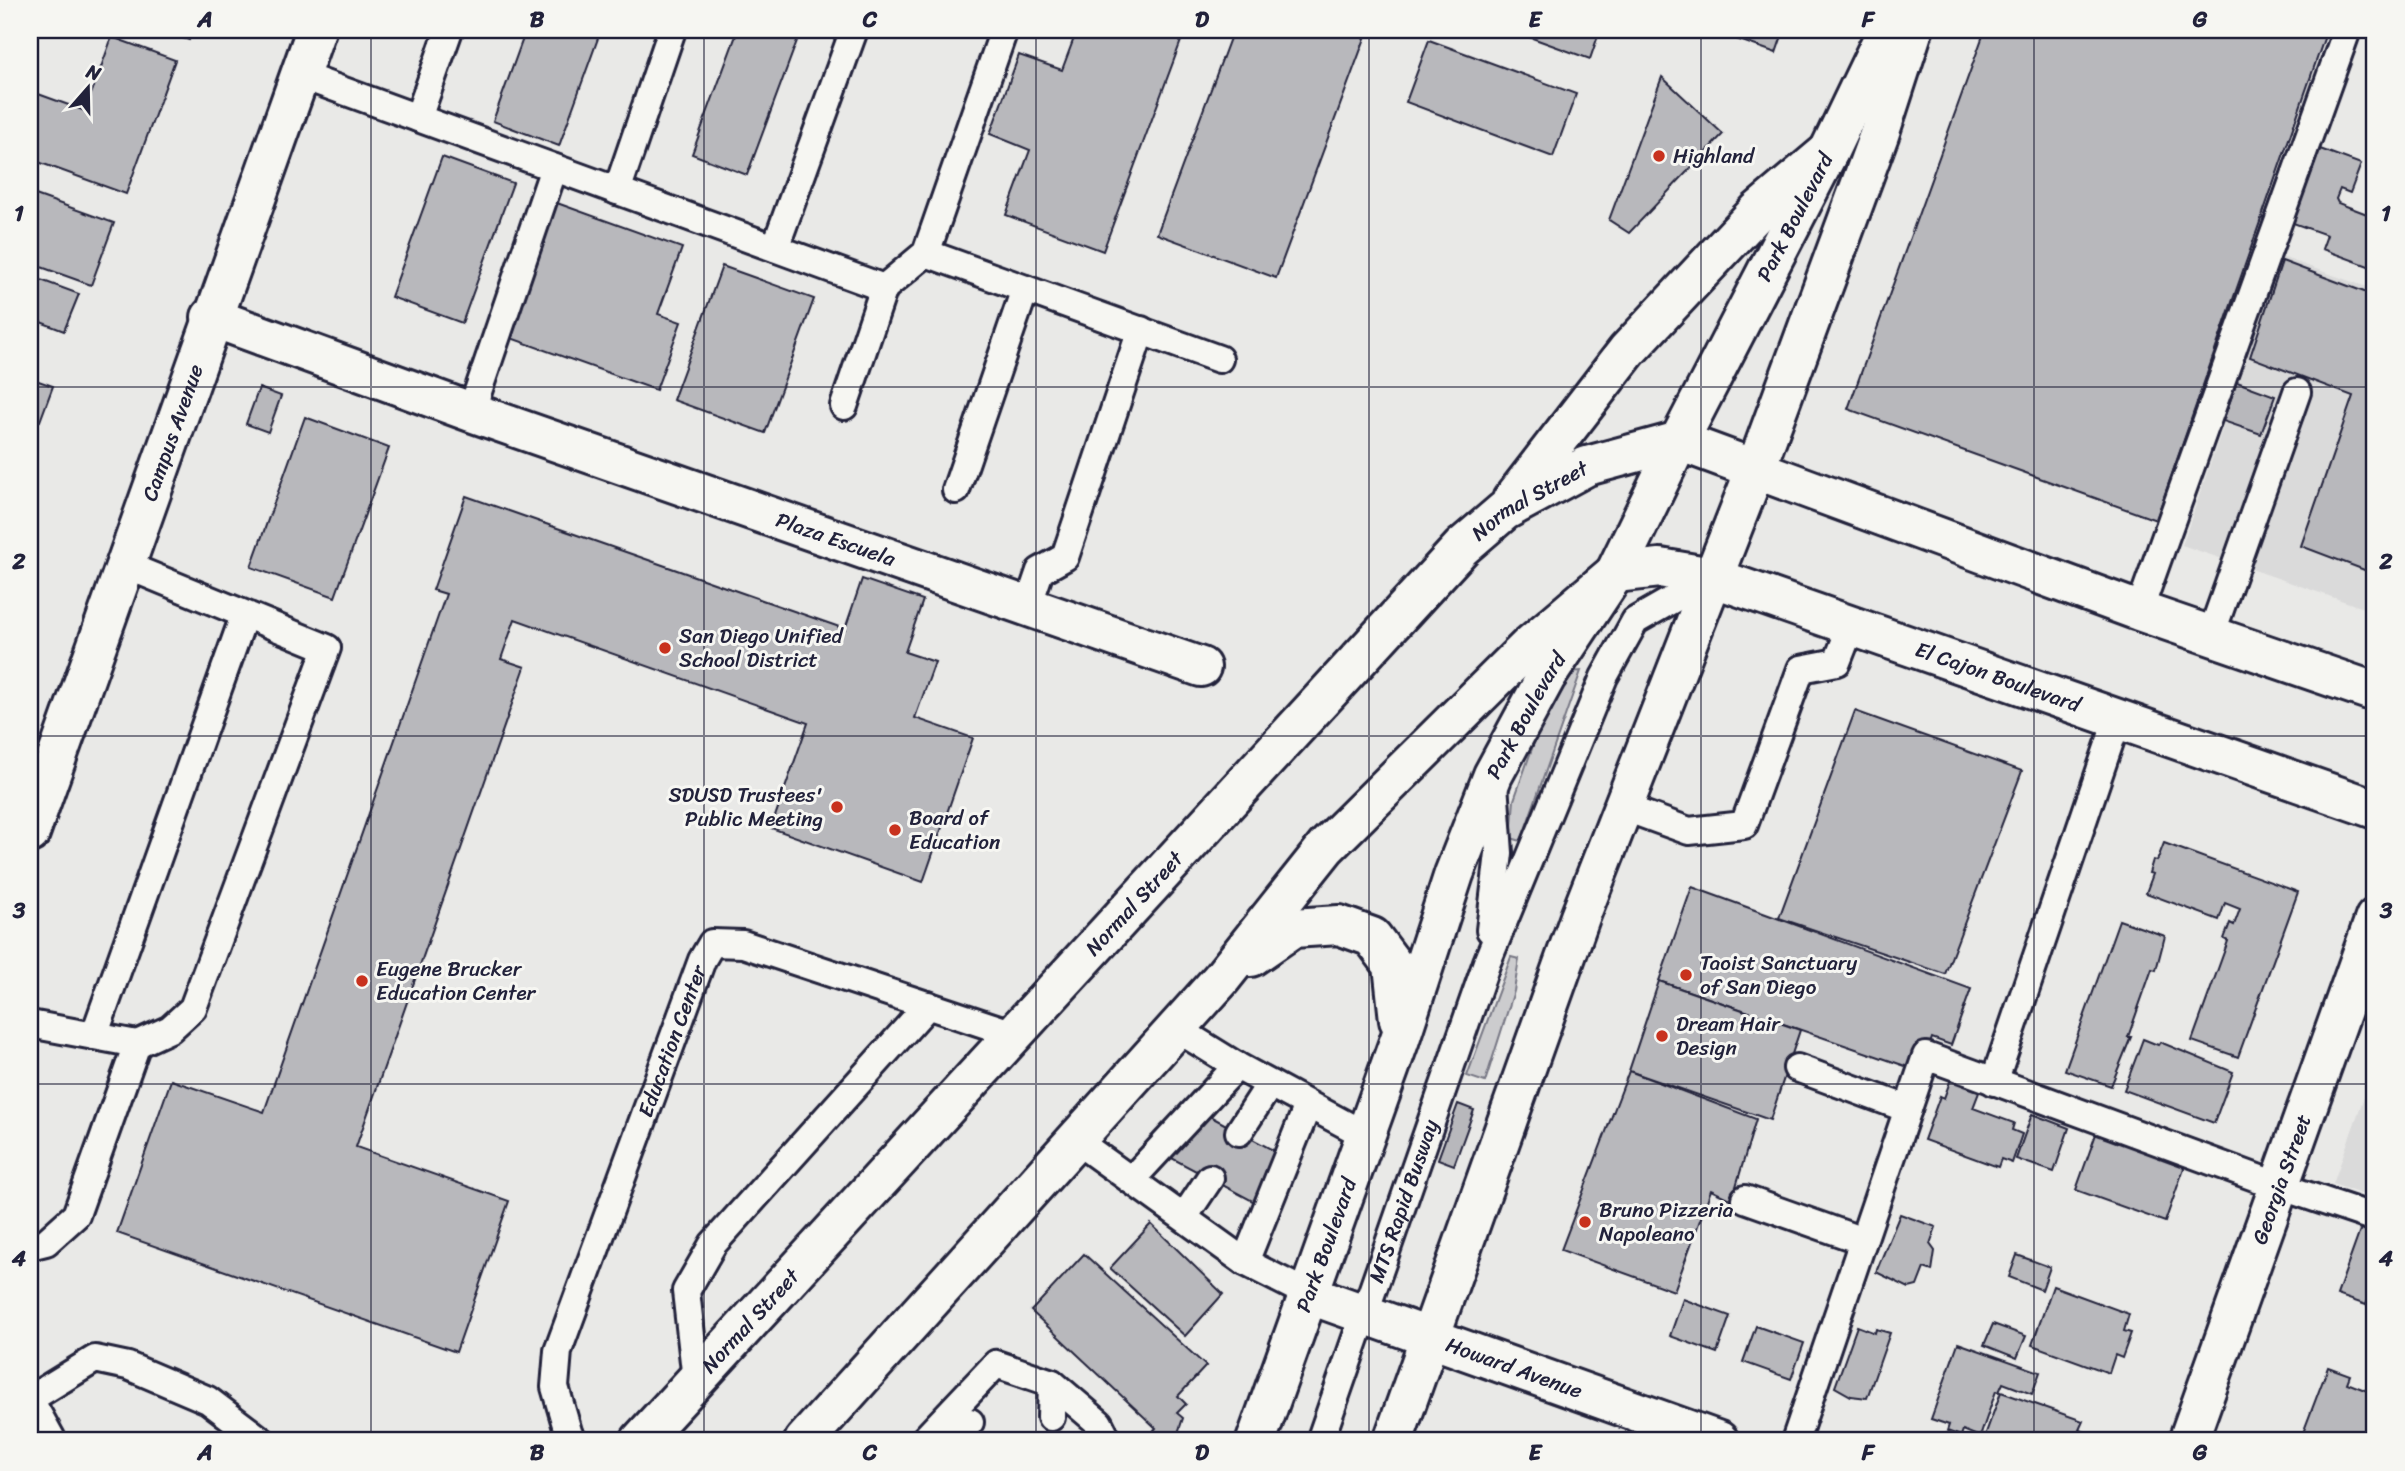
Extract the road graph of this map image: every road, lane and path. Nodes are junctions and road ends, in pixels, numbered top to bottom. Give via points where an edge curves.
1 (316, 30) edge
2 (449, 30) edge
3 (672, 30) edge
4 (854, 30) edge
5 (1004, 30) edge
6 (1887, 30) edge
7 (1913, 30) edge
8 (2347, 30) edge
9 (300, 75) junction
10 (418, 118) junction
11 (1829, 151) junction
12 (554, 168) junction
13 (617, 191) junction
14 (775, 248) junction
15 (926, 253) junction
16 (884, 288) junction
17 (1025, 289) junction
18 (211, 317) junction
19 (1141, 330) junction
20 (1219, 359) dead end
21 (2297, 392) dead end
22 (844, 406) dead end
23 (471, 412) junction
24 (1679, 441) junction
25 (1756, 468) junction
26 (956, 490) dead end
27 (1504, 511) junction
28 (125, 565) junction
29 (1615, 573) junction
30 (1712, 577) junction
31 (1028, 606) junction
32 (2139, 611) junction
33 (244, 616) junction
34 (1852, 624) junction
35 (2211, 635) junction
36 (1201, 667) dead end
37 (2375, 692) edge
38 (2117, 721) junction
39 (1493, 775) junction
40 (1623, 807) junction
41 (2375, 809) edge
42 (30, 833) edge
43 (2375, 918) edge
44 (1487, 962) junction
45 (1221, 979) junction
46 (928, 1005) junction
47 (30, 1024) edge
48 (1174, 1027) junction
49 (1014, 1034) junction
50 (94, 1036) junction
51 (1400, 1039) junction
52 (137, 1044) junction
53 (1237, 1066) junction
54 (1797, 1068) dead end
55 (1994, 1082) junction
56 (1270, 1084) junction
57 (1308, 1105) junction
58 (1908, 1109) junction
59 (1239, 1132) dead end
60 (1365, 1135) junction
61 (1074, 1139) junction
62 (1210, 1178) dead end
63 (1131, 1180) junction
64 (2279, 1186) junction
65 (1745, 1199) dead end
66 (1184, 1217) junction
67 (2375, 1218) edge
68 (1863, 1241) junction
69 (30, 1246) edge
70 (1245, 1262) junction
71 (1308, 1294) junction
72 (1365, 1314) junction
73 (1430, 1337) junction
74 (696, 1380) junction
75 (1010, 1382) dead end
76 (1052, 1383) junction
77 (30, 1399) edge
78 (1041, 1409) dead end
79 (30, 1412) edge
80 (970, 1422) dead end
81 (815, 1438) edge
82 (46, 1441) edge
83 (262, 1441) edge
84 (574, 1441) edge
85 (640, 1441) edge
86 (923, 1441) edge
87 (951, 1441) edge
88 (1108, 1441) edge
89 (1256, 1441) edge
90 (1320, 1441) edge
91 (1393, 1441) edge
92 (1719, 1441) edge
93 (1795, 1441) edge
94 (2188, 1441) edge

1 - 9 main road, Campus Avenue
2 - 10 lane
3 - 13 lane
4 - 14 lane
5 - 15 lane
6 - 11 main road, Park Boulevard
7 - 25 main road, Park Boulevard
8 - 32 lane
9 - 10 lane
9 - 18 main road, Campus Avenue
10 - 12 lane
11 - 24 main road, Park Boulevard
11 - 27 main road via 1758,211 1627,351
12 - 13 lane
12 - 23 lane
13 - 14 lane
14 - 16 lane
15 - 16 lane
15 - 17 lane
16 - 22 lane
17 - 19 lane
17 - 26 lane
18 - 23 main road, Plaza Escuela
18 - 28 main road, Campus Avenue
19 - 20 lane
19 - 31 lane via 1065,557 1040,571
21 - 35 lane
23 - 31 main road, Plaza Escuela
24 - 25 main road
24 - 27 main road, Normal Street via 1587,466
24 - 29 main road, Park Boulevard
25 - 30 main road, Park Boulevard
25 - 32 main road
27 - 49 main road, Normal Street via 1462,547
28 - 33 lane
28 - 42 main road, Campus Avenue
29 - 30 main road, El Cajon Boulevard via 1660,568
29 - 39 main road, Park Boulevard via 1546,677
29 - 45 main road via 1529,646 1326,847
30 - 34 main road, El Cajon Boulevard
30 - 40 main road, Park Boulevard
30 - 44 lane, MTS Rapid Busway via 1635,621 1604,677
31 - 36 main road, Plaza Escuela
32 - 35 main road
33 - 50 lane
33 - 52 lane via 327,648 193,1008 170,1029
34 - 38 main road, El Cajon Boulevard
34 - 40 lane via 1837,662 1801,669 1744,825 1689,831
35 - 37 main road
38 - 41 main road, El Cajon Boulevard
38 - 55 lane
39 - 44 lane, MTS Rapid Busway via 1499,853
39 - 51 main road, Park Boulevard via 1454,874
40 - 73 main road, Park Boulevard
43 - 64 main road, Georgia Street
44 - 72 lane, MTS Rapid Busway
45 - 48 main road
45 - 51 main road via 1293,928 1339,925 1372,937 1393,965
46 - 49 lane, Education Center
46 - 74 lane via 713,1244 698,1268 686,1291
46 - 84 lane, Education Center via 743,944 712,943 558,1351 555,1387
47 - 50 lane
48 - 53 lane
48 - 61 main road
49 - 74 main road, Normal Street
50 - 52 lane
51 - 60 main road, Park Boulevard
52 - 69 lane via 76,1215 46,1242
53 - 56 lane
53 - 63 lane
54 - 58 lane
55 - 58 lane via 1926,1056
55 - 64 lane
56 - 57 lane
56 - 59 lane
57 - 60 lane
57 - 70 lane
58 - 68 lane
60 - 71 main road, Park Boulevard
61 - 63 lane
61 - 81 main road
62 - 66 lane
63 - 66 lane
64 - 67 lane
64 - 94 main road, Georgia Street
65 - 68 lane
66 - 70 lane
68 - 93 lane
70 - 71 lane
71 - 72 main road, Howard Avenue
71 - 89 main road, Park Boulevard
72 - 73 main road, Howard Avenue
72 - 90 lane, MTS Rapid Busway
73 - 91 main road, Park Boulevard
73 - 92 main road, Howard Avenue
74 - 85 main road, Normal Street
75 - 76 lane
76 - 78 lane
76 - 86 lane via 996,1364
76 - 88 lane via 1099,1423
77 - 83 lane via 95,1359 128,1366 208,1401
79 - 82 main road
80 - 87 lane

